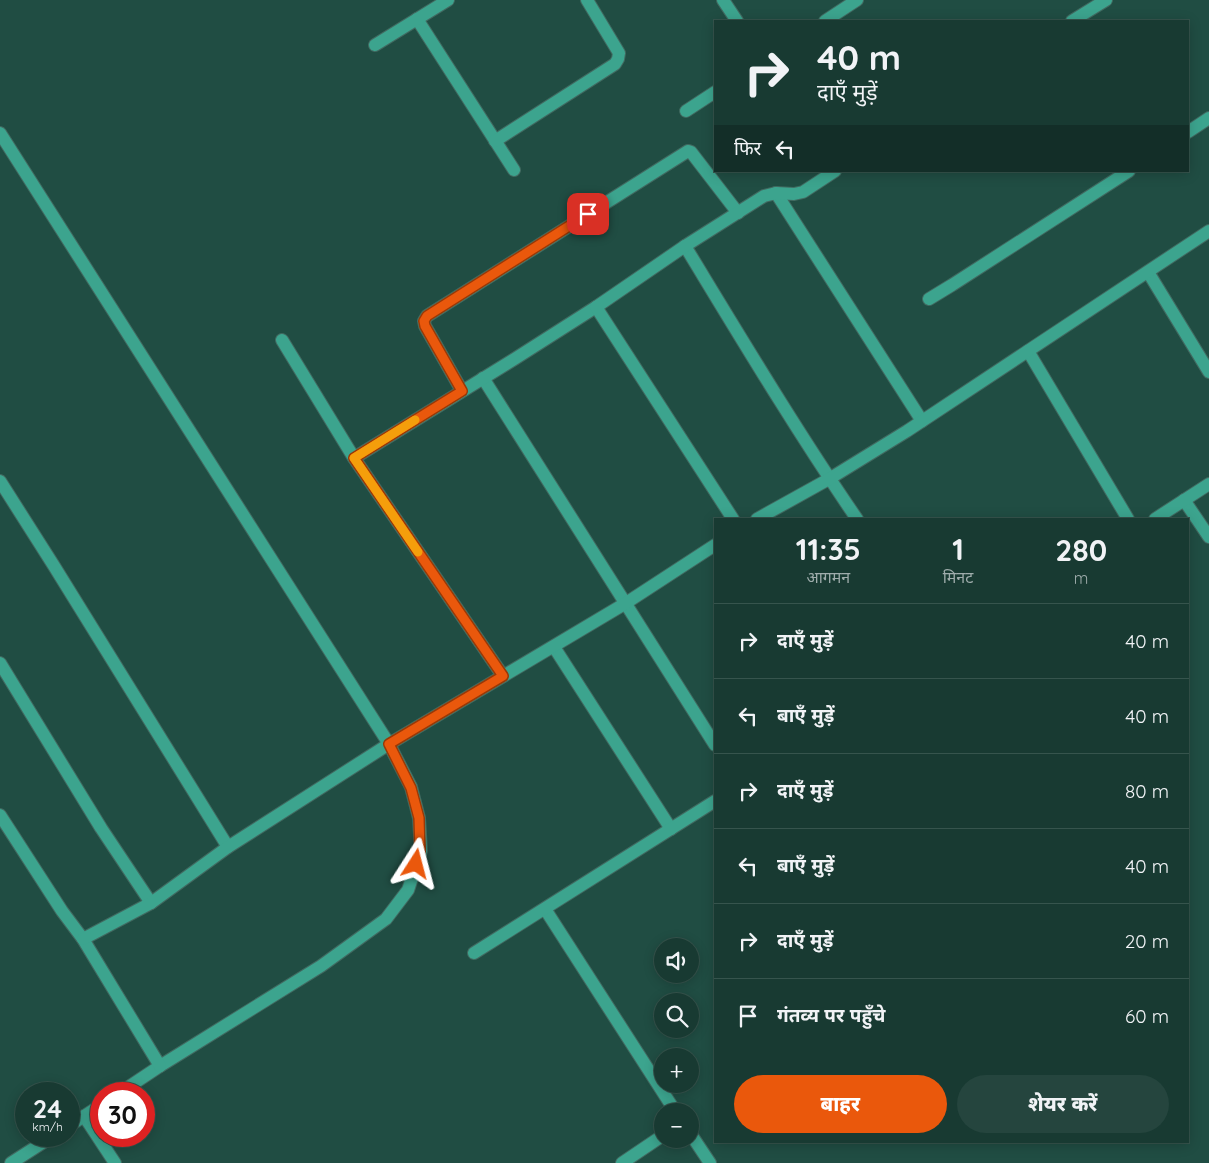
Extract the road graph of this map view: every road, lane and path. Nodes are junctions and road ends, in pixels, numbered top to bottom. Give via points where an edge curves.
1 (448, 0) edge
2 (587, 0) edge
3 (723, 0) edge
4 (857, 0) edge
5 (1106, 0) edge
6 (417, 19) junction
7 (736, 20) edge
8 (827, 20) edge
9 (1074, 20) edge
10 (375, 45) dead end
11 (714, 93) edge
12 (686, 111) dead end
13 (1209, 118) edge
14 (1189, 131) edge
15 (0, 133) edge
16 (496, 141) junction
17 (514, 170) dead end
18 (833, 172) edge
19 (1127, 172) edge
20 (776, 193) junction
21 (738, 212) junction
22 (1209, 230) edge
23 (685, 246) junction
24 (1148, 272) junction
25 (929, 299) dead end
26 (596, 307) junction
27 (282, 340) dead end
28 (1028, 351) junction
29 (1209, 372) edge
30 (483, 378) junction
31 (462, 391) junction
32 (922, 421) junction
33 (354, 458) junction
34 (830, 479) junction
35 (0, 481) edge
36 (1209, 484) edge
37 (1184, 500) junction
38 (732, 518) edge
39 (759, 518) edge
40 (856, 518) edge
41 (1127, 518) edge
42 (1157, 518) edge
43 (1209, 537) edge
44 (714, 546) edge
45 (626, 603) junction
46 (554, 647) junction
47 (0, 663) edge
48 (503, 676) junction
49 (714, 743) edge
50 (389, 744) junction
51 (714, 802) edge
52 (0, 815) edge
53 (671, 829) junction
54 (228, 847) junction
55 (151, 902) junction
56 (545, 909) junction
57 (83, 939) junction
58 (474, 953) dead end
59 (160, 1066) junction
60 (136, 1082) edge
61 (671, 1103) edge
62 (90, 1112) edge
63 (84, 1116) junction
64 (80, 1119) edge
65 (654, 1141) edge
66 (36, 1147) edge
67 (699, 1147) edge
68 (11, 1163) edge
69 (115, 1163) edge
70 (622, 1163) edge
71 (710, 1163) edge

1 - 6 street
2 - 16 street via 619,53 615,64
3 - 7 street
4 - 8 street
5 - 9 street
6 - 10 street
6 - 16 street
11 - 12 street
13 - 14 street
15 - 50 street
16 - 17 street
18 - 20 street via 802,192
19 - 25 street
20 - 21 street via 764,196
20 - 32 street
21 - 23 street
21 - 31 street via 688,151 427,316 425,326
22 - 24 street
23 - 26 street
23 - 34 street
24 - 28 street
24 - 29 street
26 - 30 street
26 - 38 street
27 - 33 street
28 - 32 street
28 - 41 street
30 - 31 street
30 - 45 street
31 - 33 street
32 - 34 street
33 - 48 street
34 - 39 street
34 - 40 street
35 - 54 street
36 - 37 street
37 - 42 street
37 - 43 street
44 - 45 street
45 - 46 street
45 - 49 street
46 - 48 street
46 - 53 street
47 - 55 street via 101,828
48 - 50 street
50 - 54 street
50 - 59 street via 411,788 419,818 420,851 408,890 386,919 321,966
51 - 53 street
52 - 57 street
53 - 56 street
54 - 55 street
55 - 57 street
56 - 58 street
56 - 61 street
57 - 59 street
59 - 60 street
62 - 63 street
63 - 64 street
63 - 69 street
65 - 70 street
66 - 68 street
67 - 71 street

